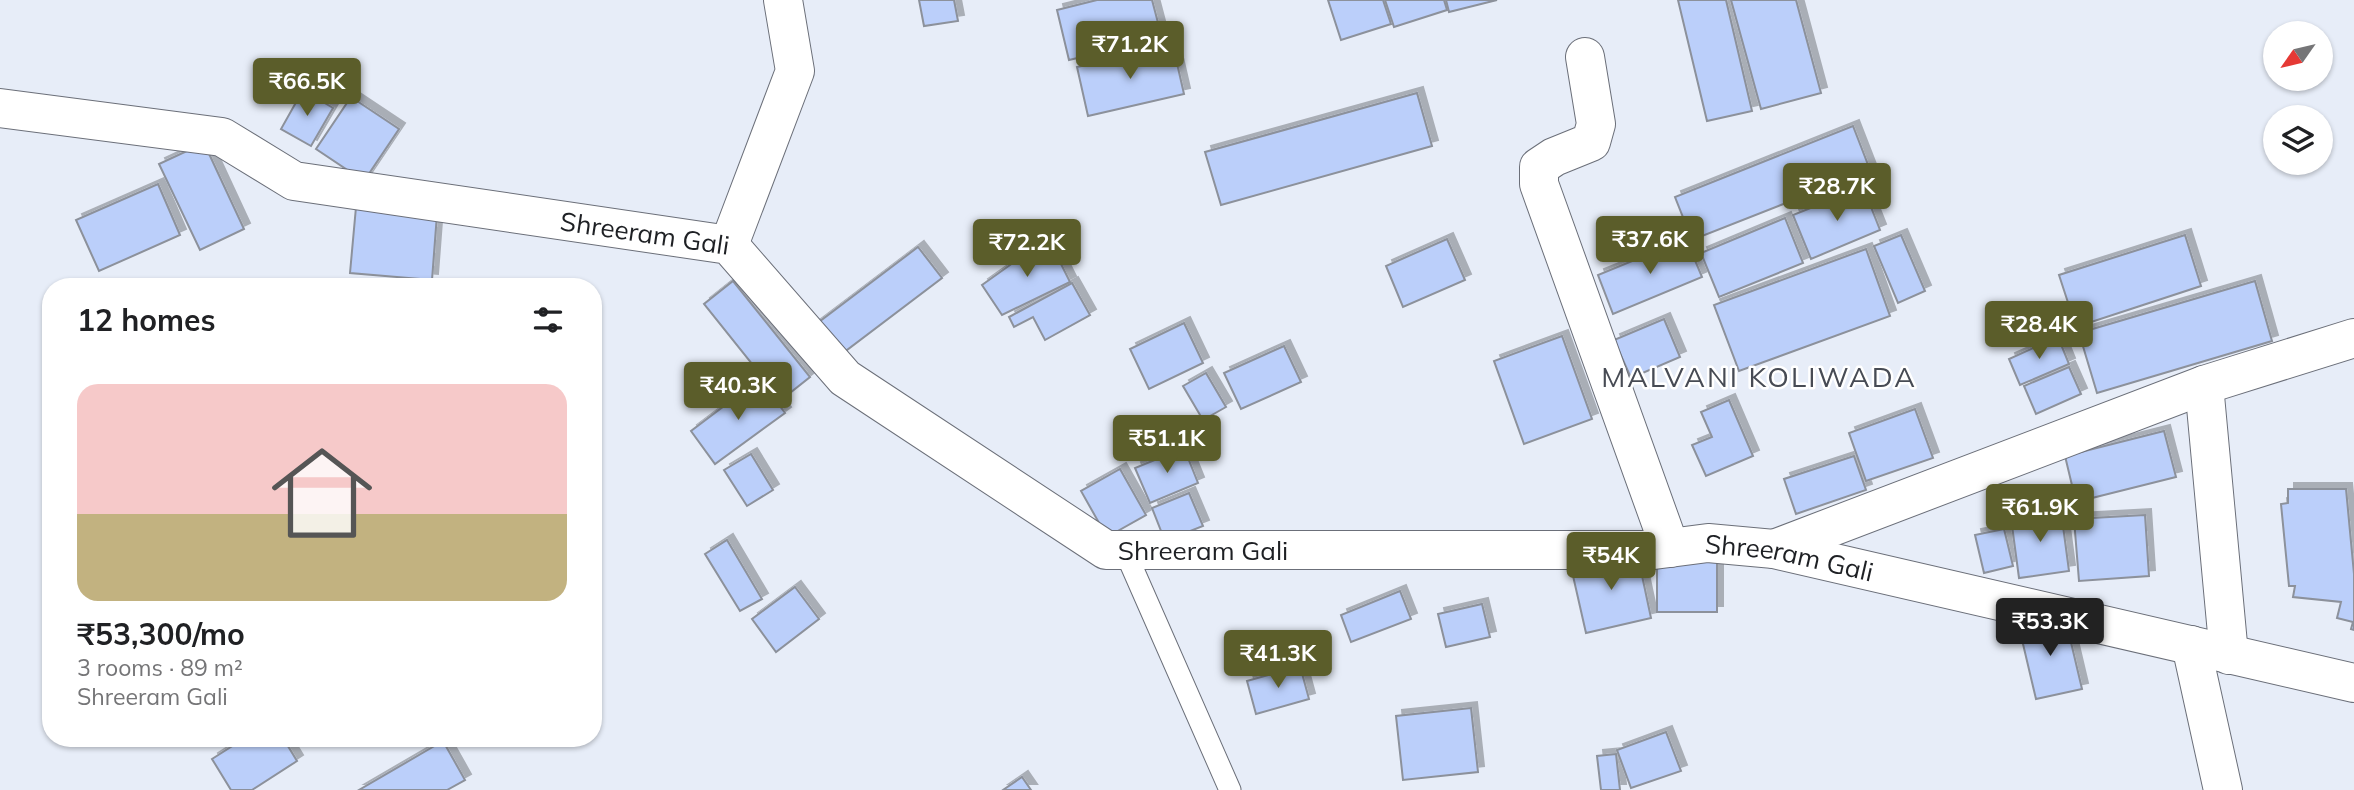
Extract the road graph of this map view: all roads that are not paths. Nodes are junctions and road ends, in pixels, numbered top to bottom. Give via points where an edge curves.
1 (783, 0) edge
2 (1585, 57) dead end
3 (0, 108) edge
4 (729, 244) junction
5 (2354, 338) edge
6 (2204, 385) junction
7 (1670, 548) junction
8 (1124, 549) junction
9 (1774, 549) junction
10 (2191, 645) junction
11 (2229, 655) junction
12 (2354, 683) edge
13 (1230, 790) edge
14 (2223, 790) edge

1 - 4 street via 795,71
2 - 7 street via 1596,124 1591,142 1539,167 1539,184
3 - 4 street, Shreeram Gali via 222,137 294,181
4 - 8 street, Shreeram Gali via 845,378 1106,550
5 - 6 street
6 - 9 street
6 - 11 street
7 - 8 street, Shreeram Gali
7 - 9 street, Shreeram Gali via 1708,543
8 - 13 lane
9 - 10 street, Shreeram Gali
10 - 11 street, Shreeram Gali
10 - 14 street
11 - 12 street, Shreeram Gali

